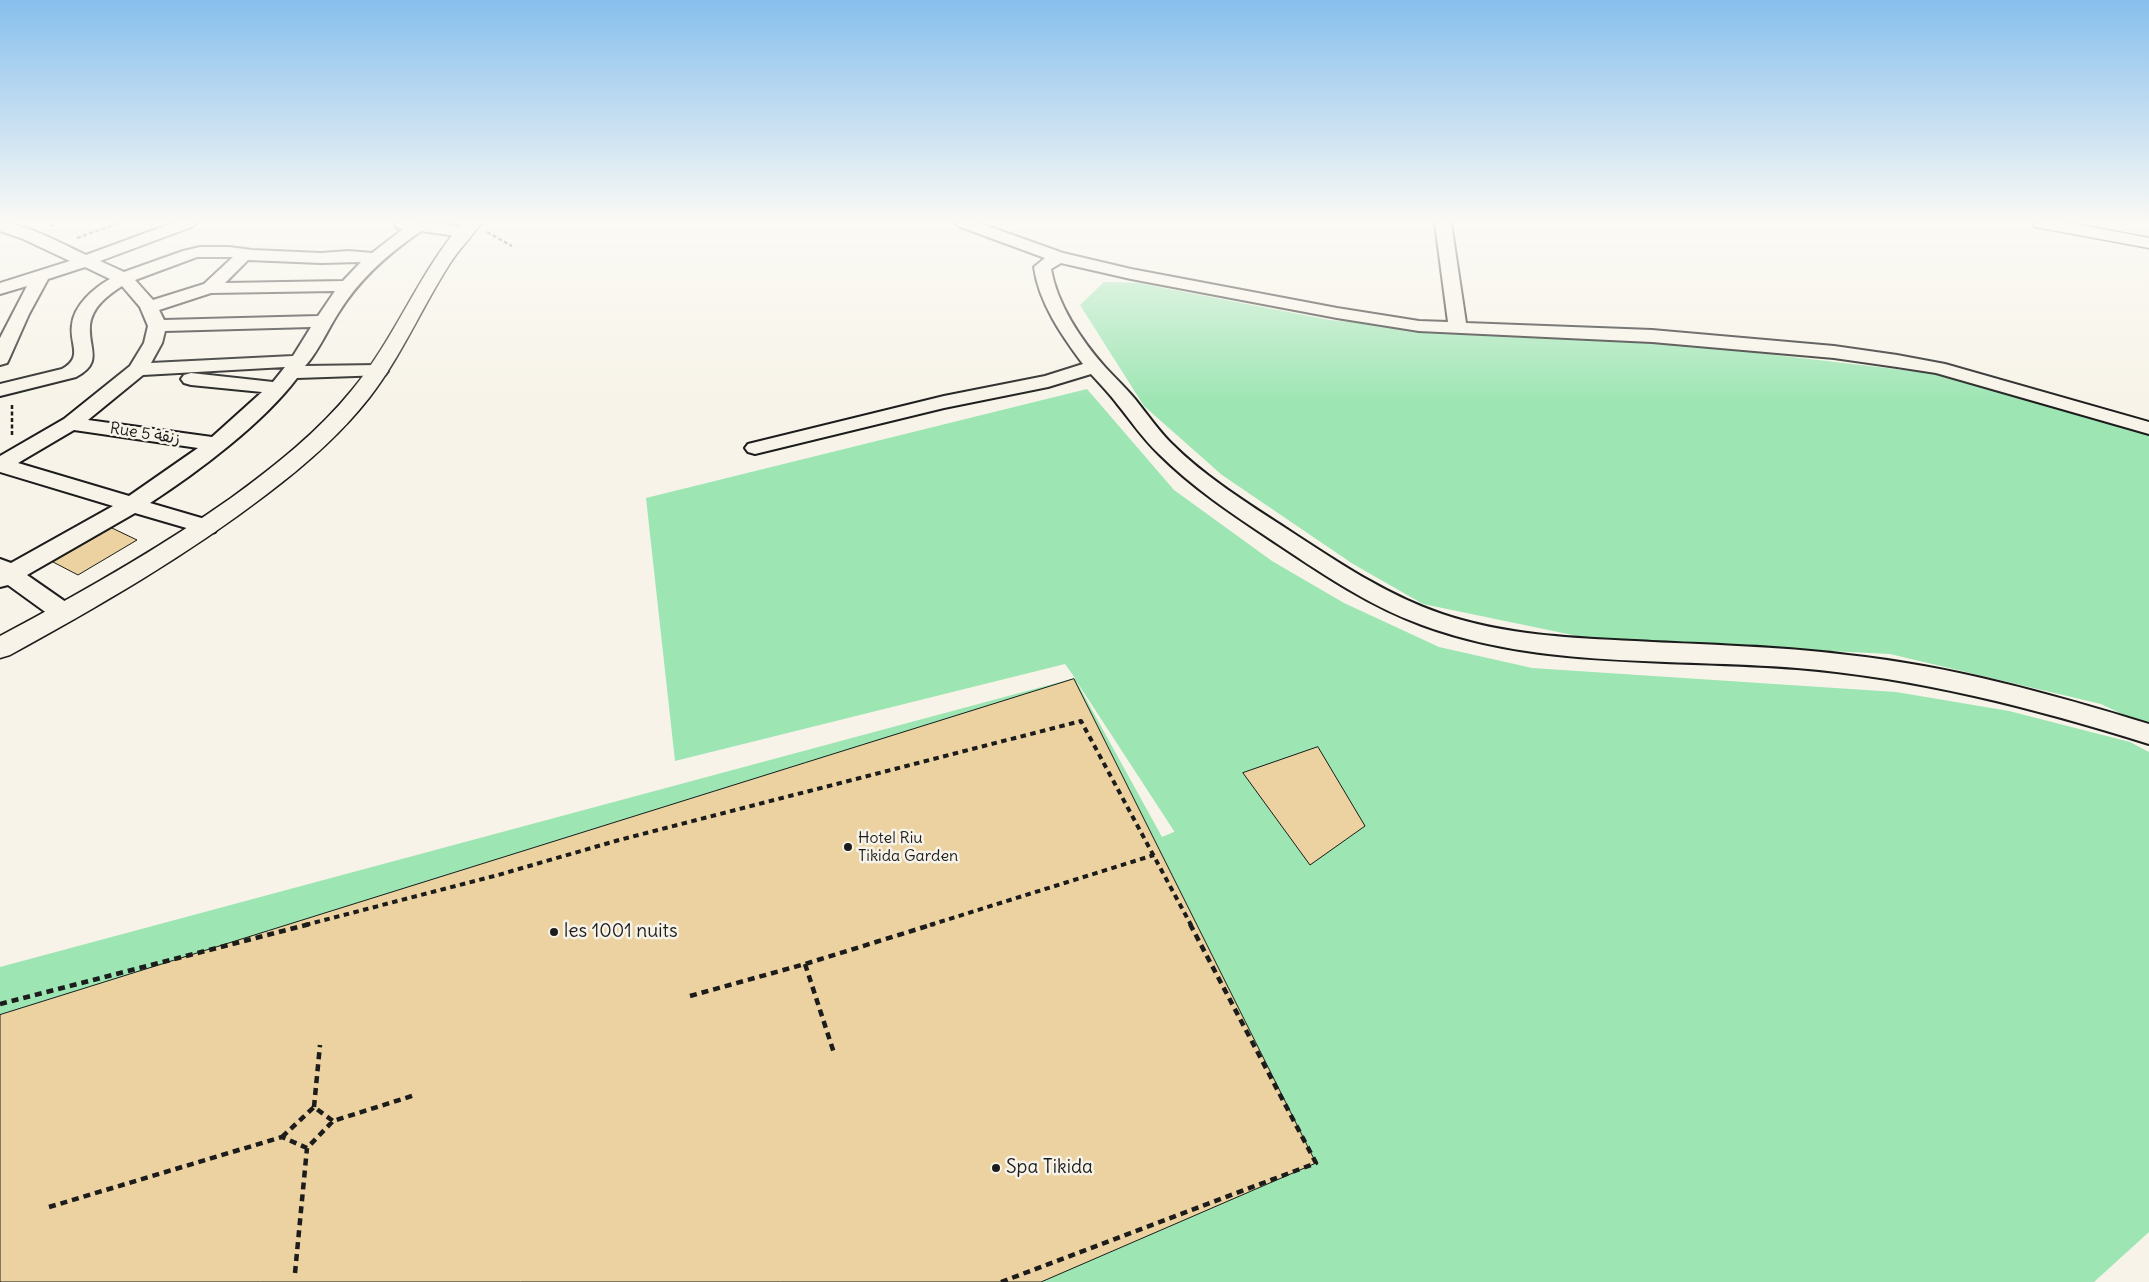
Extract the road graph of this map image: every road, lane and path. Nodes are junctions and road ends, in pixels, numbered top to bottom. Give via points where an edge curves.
1 (19, 283) edge
2 (37, 283) edge
3 (116, 283) edge
4 (127, 283) edge
5 (216, 283) edge
6 (351, 283) edge
7 (428, 283) edge
8 (1044, 283) edge
9 (1178, 283) edge
10 (1452, 283) edge
11 (348, 286) junction
12 (210, 288) junction
13 (0, 289) edge
14 (149, 307) junction
15 (324, 321) junction
16 (157, 326) junction
17 (1458, 328) junction
18 (1, 353) edge
19 (296, 367) junction
20 (1095, 367) junction
21 (136, 371) junction
22 (378, 371) junction
23 (6, 388) edge
24 (278, 388) junction
25 (71, 423) junction
26 (2149, 428) edge
27 (218, 444) junction
28 (755, 448) dead end
29 (11, 459) junction
30 (133, 505) junction
31 (207, 527) junction
32 (3, 573) edge
33 (64, 613) junction
34 (0, 648) edge
35 (2149, 734) edge
36 (1154, 855) junction
37 (805, 964) junction
38 (690, 996) dead end
39 (0, 1004) edge
40 (320, 1044) dead end
41 (834, 1053) dead end
42 (415, 1096) dead end
43 (314, 1107) junction
44 (333, 1121) junction
45 (282, 1137) junction
46 (307, 1148) junction
47 (49, 1206) dead end
48 (295, 1273) dead end
49 (1001, 1282) edge

1 - 13 street
2 - 18 street
3 - 23 street via 92,301 82,318 80,332 85,357 82,365 76,370
4 - 14 street
5 - 12 street
6 - 11 street
7 - 22 street
8 - 20 street via 1066,325
9 - 17 street via 1337,313 1419,326
10 - 17 street
11 - 12 street
11 - 15 street
12 - 14 street
14 - 16 street
15 - 16 street
15 - 19 street
16 - 21 street via 153,343
17 - 26 street via 1652,336 1834,352 1897,361 1938,368
19 - 21 street
19 - 22 street
19 - 24 street
20 - 28 street via 1048,381 944,402
20 - 35 street via 1166,450 1219,494 1325,564 1387,599 1431,619 1496,636 1583,649 1758,656 1910,672 2058,705
21 - 24 street
21 - 25 street
22 - 31 street via 330,429 284,469
23 - 29 path
24 - 27 street
25 - 27 street, Rue 5 زنقة
25 - 29 street
27 - 30 street
29 - 30 street via 0,465
30 - 31 street
30 - 32 street via 89,532
31 - 33 street via 119,583
32 - 33 street
33 - 34 street
36 - 37 path
36 - 39 path via 1081,721
36 - 49 path via 1316,1163
37 - 38 path
37 - 41 path
40 - 43 path
42 - 44 path
43 - 44 path
43 - 45 path
44 - 46 path
45 - 46 path
45 - 47 path
46 - 48 path

